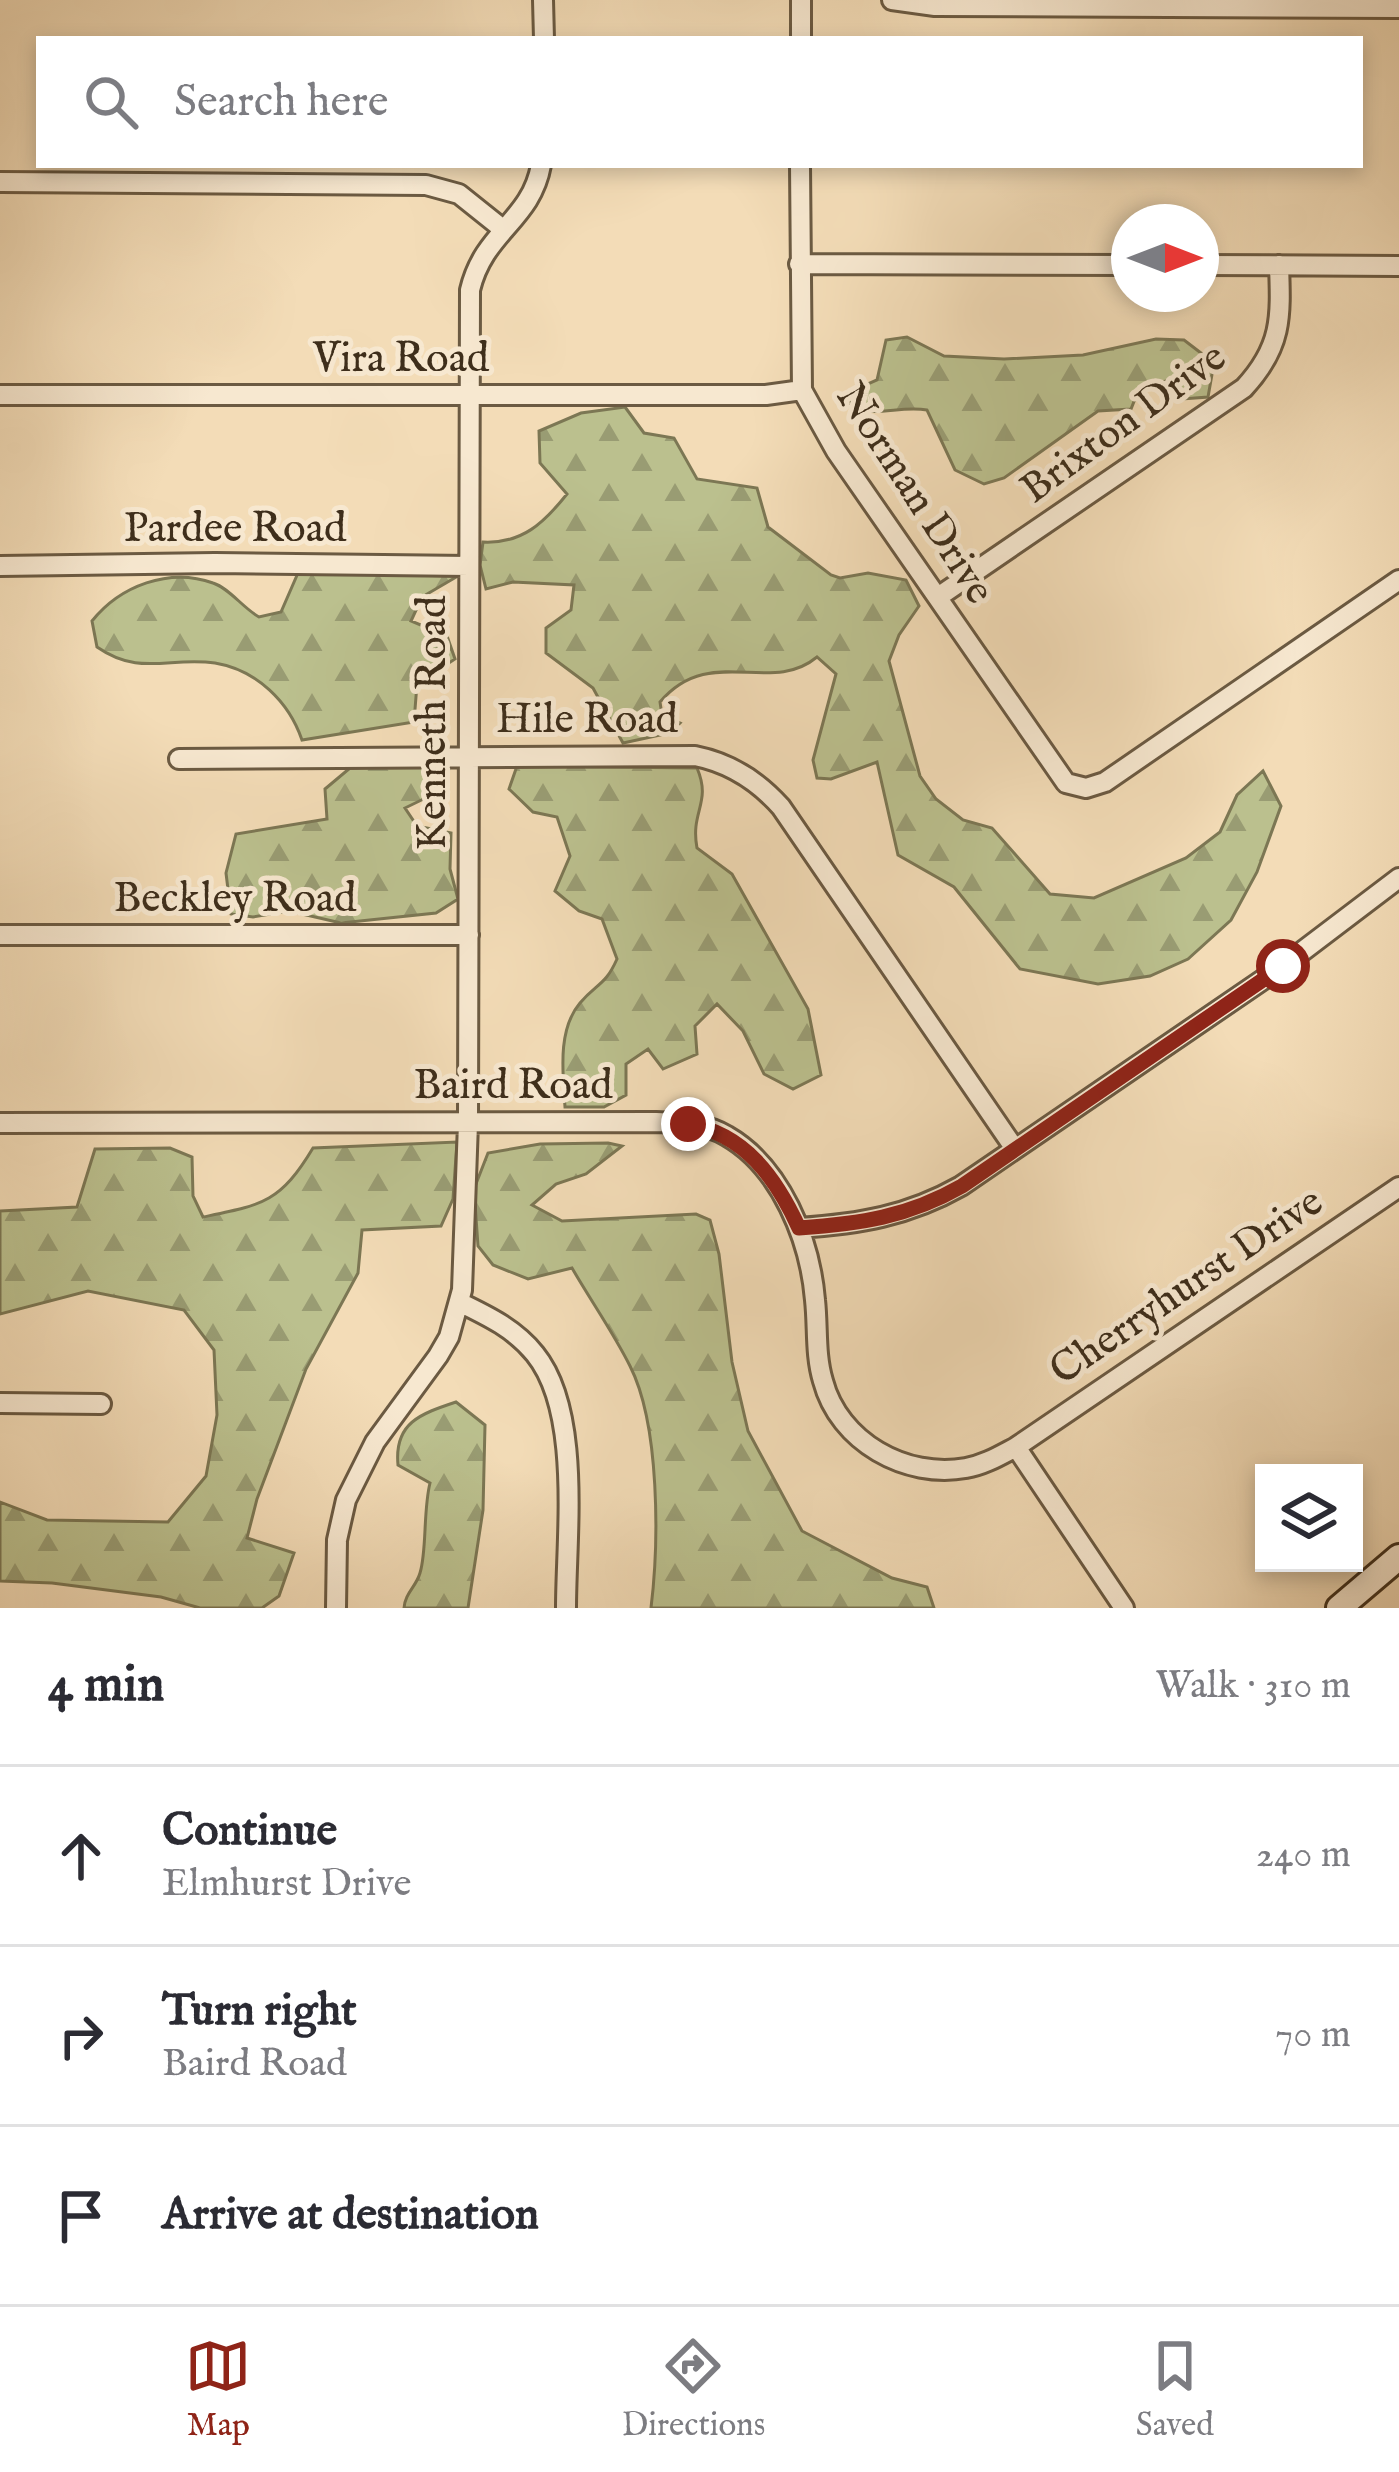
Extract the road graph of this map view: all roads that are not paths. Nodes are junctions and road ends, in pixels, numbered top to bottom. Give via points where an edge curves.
1 (544, 0) edge
2 (801, 0) edge
3 (892, 0) edge
4 (1399, 8) edge
5 (544, 36) edge
6 (801, 36) edge
7 (540, 168) edge
8 (800, 168) edge
9 (0, 182) edge
10 (504, 230) junction
11 (799, 264) junction
12 (1111, 266) edge
13 (1219, 266) edge
14 (1279, 266) junction
15 (1399, 266) edge
16 (802, 390) junction
17 (0, 394) edge
18 (471, 394) junction
19 (0, 566) edge
20 (469, 566) junction
21 (1399, 580) edge
22 (938, 597) junction
23 (469, 756) junction
24 (178, 759) dead end
25 (1399, 878) edge
26 (0, 935) edge
27 (469, 935) junction
28 (0, 1123) edge
29 (468, 1123) junction
30 (1015, 1149) junction
31 (1399, 1187) edge
32 (799, 1228) junction
33 (459, 1302) junction
34 (0, 1403) edge
35 (101, 1404) dead end
36 (1016, 1447) junction
37 (1399, 1556) edge
38 (336, 1608) edge
39 (566, 1608) edge
40 (1124, 1608) edge
41 (1339, 1608) edge

1 - 5 street
2 - 6 street
3 - 4 street
7 - 10 street, Kenneth Road via 531,198
8 - 11 street, Norman Drive
9 - 10 street via 426,185 459,194
10 - 18 street, Kenneth Road via 480,258 470,290
11 - 12 street
11 - 16 street, Norman Drive
13 - 14 street
14 - 15 street
14 - 22 street, Brixton Drive via 1276,338 1244,388
16 - 18 street, Vira Road
16 - 22 street, Norman Drive
17 - 18 street, Vira Road
18 - 20 street, Kenneth Road
19 - 20 street, Pardee Road
20 - 23 street, Kenneth Road
21 - 22 street, Norman Drive via 1096,786 1060,778
23 - 24 street, Hile Road
23 - 27 street, Kenneth Road
23 - 30 street, Hile Road via 694,756 750,778 781,807
25 - 30 street
26 - 27 street, Beckley Road
27 - 29 street, Kenneth Road
28 - 29 street, Baird Road
29 - 32 street, Baird Road via 708,1127 760,1165
29 - 33 street, Kenneth Road
30 - 32 street via 922,1207 864,1224
31 - 36 street, Cherryhurst Drive
32 - 36 street, Baird Road via 821,1376 846,1425 889,1458 936,1470 986,1463
33 - 38 street, Kenneth Road via 439,1356 375,1442 346,1499
33 - 39 street via 524,1343 559,1399
34 - 35 street
36 - 40 street
37 - 41 main road

